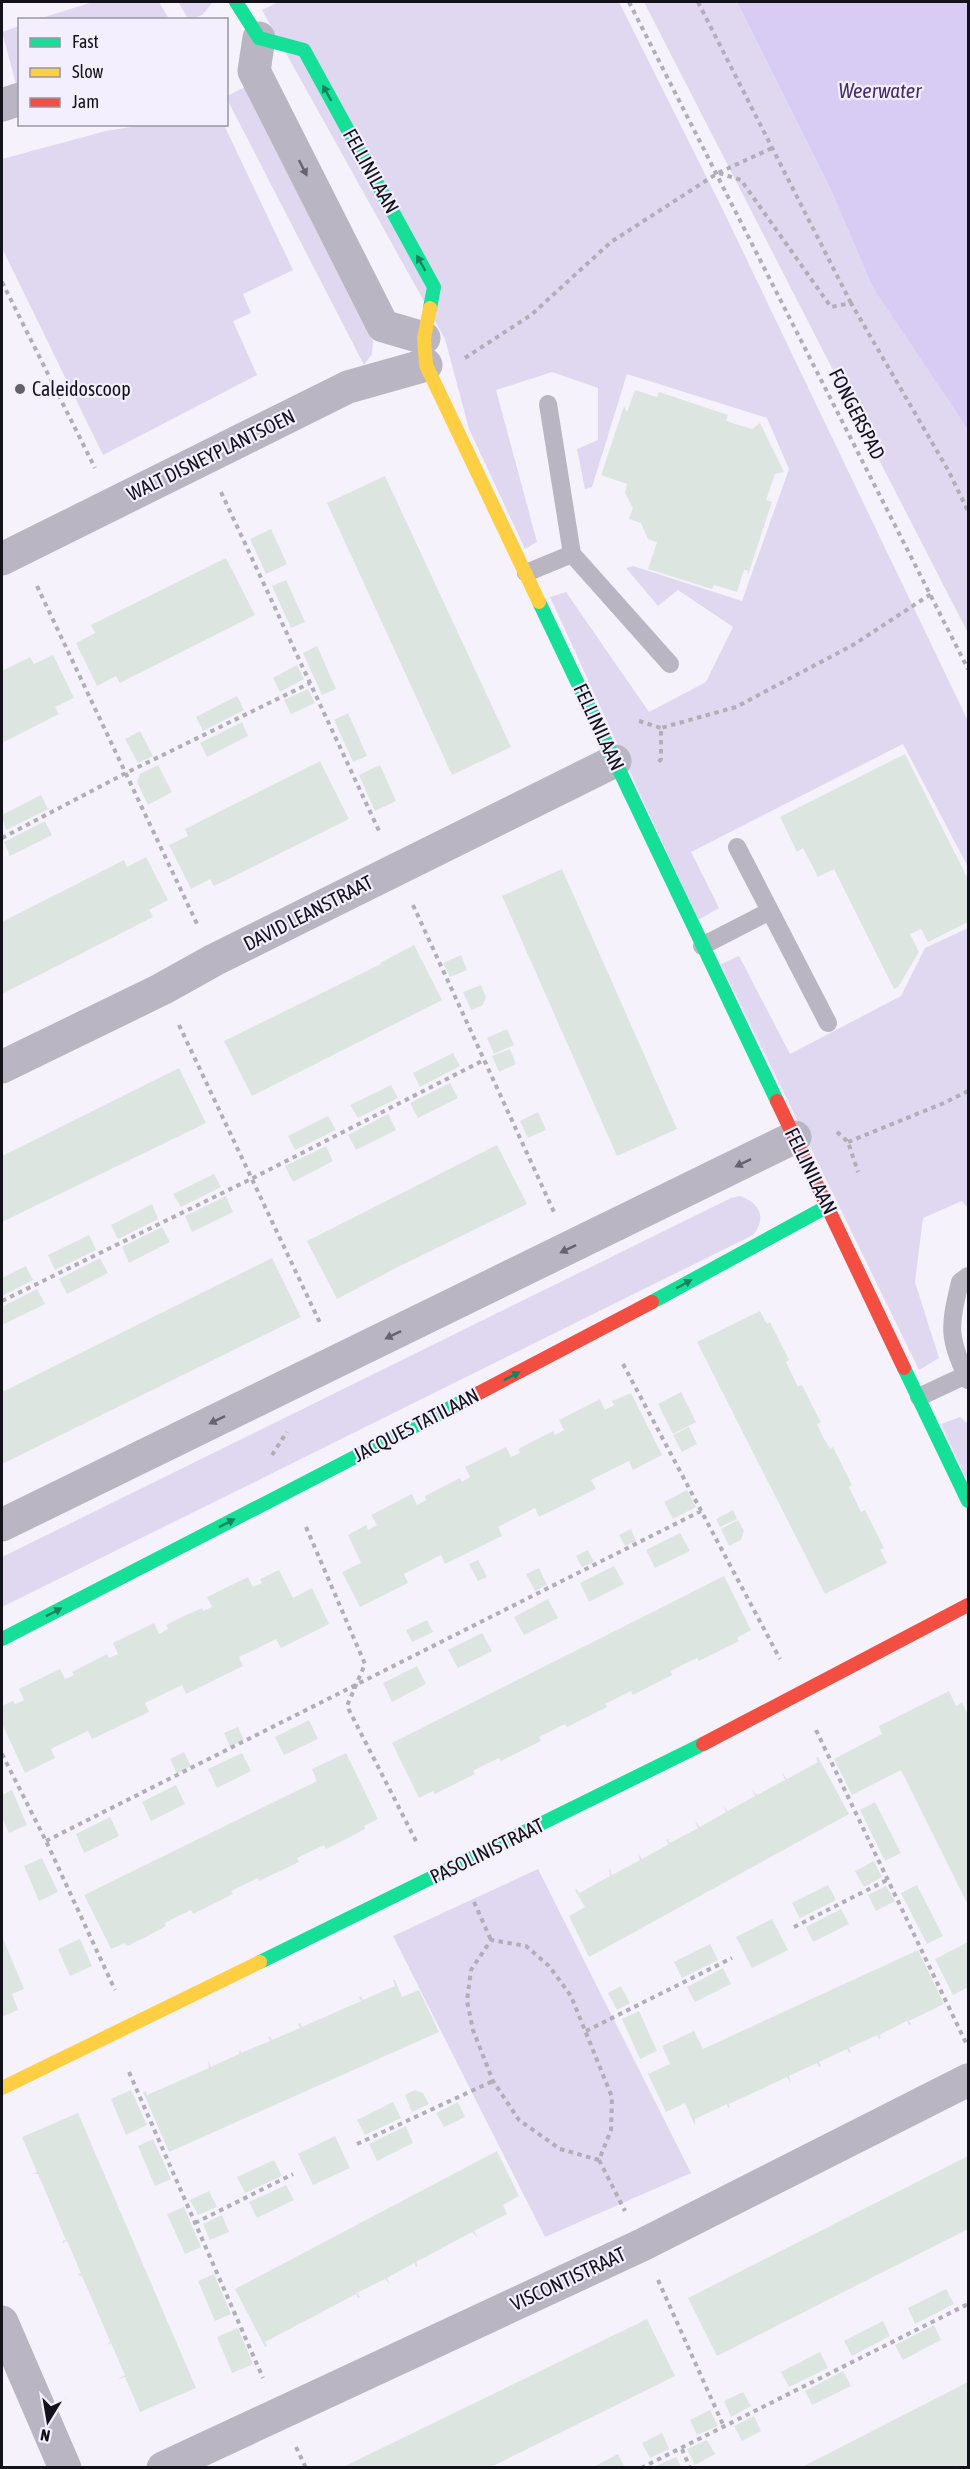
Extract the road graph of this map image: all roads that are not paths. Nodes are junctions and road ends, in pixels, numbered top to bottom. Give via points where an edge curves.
1 (242, 21) edge
2 (18, 100) edge
3 (2, 105) edge
4 (425, 352) junction
5 (548, 404) dead end
6 (10, 554) edge
7 (572, 554) junction
8 (526, 573) junction
9 (670, 664) dead end
10 (615, 761) junction
11 (737, 847) dead end
12 (770, 911) junction
13 (702, 946) junction
14 (828, 1023) dead end
15 (2, 1067) edge
16 (795, 1137) junction
17 (828, 1206) junction
18 (969, 1276) edge
19 (967, 1378) edge
20 (919, 1397) junction
21 (969, 1501) edge
22 (2, 1525) edge
23 (969, 1605) edge
24 (2, 1639) edge
25 (969, 2080) edge
26 (2, 2088) edge
27 (2, 2322) edge
28 (65, 2468) edge
29 (163, 2468) edge

1 -> 4 street, FELLINILAAN via 254,71 383,326
4 -> 1 street, FELLINILAAN via 434,287 304,50
2 - 3 street
4 - 6 street, WALT DISNEYPLANTSOEN
4 - 8 street, FELLINILAAN
5 - 7 lane
7 - 8 lane
7 - 9 lane
8 - 10 street, FELLINILAAN
10 - 13 street, FELLINILAAN
10 - 15 street, DAVID LEANSTRAAT
11 - 12 lane
12 - 13 lane
12 - 14 lane
13 - 16 street, FELLINILAAN
16 - 17 street, FELLINILAAN
16 -> 22 street
17 - 20 street, FELLINILAAN
24 -> 17 street, JACQUES TATILAAN via 604,1328
18 - 19 lane via 960,1282 950,1328 957,1358
19 - 20 lane
20 - 21 street, FELLINILAAN
23 - 26 street, PASOLINISTRAAT via 719,1736
25 - 29 street, VISCONTISTRAAT via 642,2245
27 - 28 street

